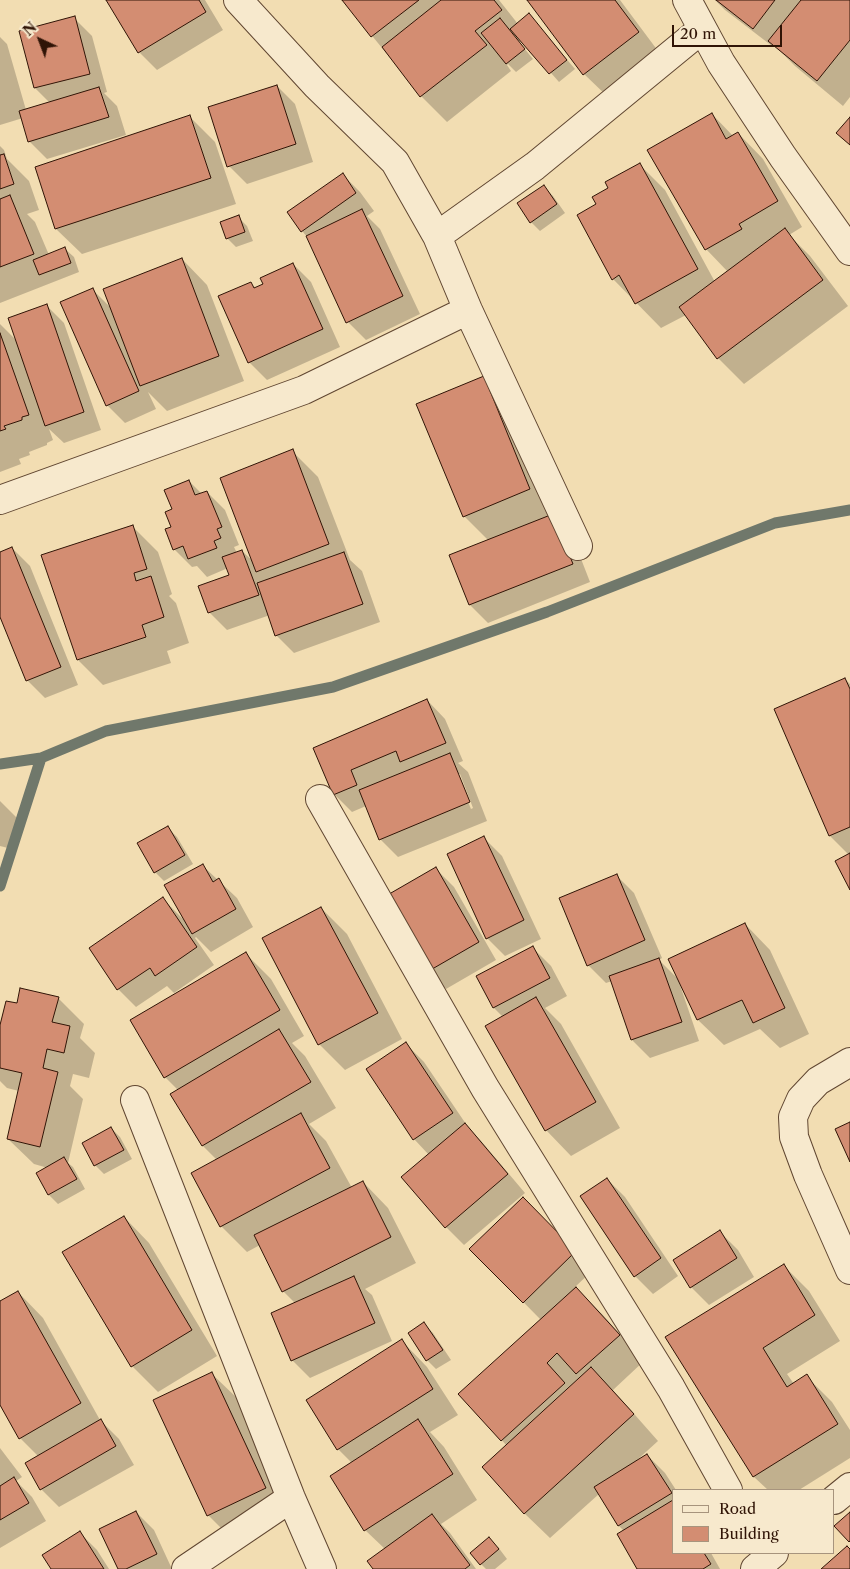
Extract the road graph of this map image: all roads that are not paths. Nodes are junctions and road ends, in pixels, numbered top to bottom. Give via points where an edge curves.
1 (238, 0) edge
2 (686, 0) edge
3 (702, 29) junction
4 (437, 236) junction
5 (850, 251) edge
6 (468, 310) junction
7 (0, 500) edge
8 (578, 546) dead end
9 (320, 799) dead end
10 (850, 1062) edge
11 (135, 1100) dead end
12 (850, 1270) edge
13 (850, 1487) edge
14 (727, 1489) edge
15 (291, 1498) junction
16 (835, 1499) edge
17 (186, 1569) edge
18 (322, 1569) edge

1 - 4 street via 317,86 395,162
2 - 3 street
3 - 4 street via 535,166
3 - 5 street via 782,157
4 - 6 street
6 - 7 street via 304,390
6 - 8 street
9 - 14 street via 485,1088 671,1388
10 - 12 street via 818,1081 801,1099 793,1117 794,1137 808,1175
11 - 15 street
13 - 16 street
15 - 17 street
15 - 18 street

